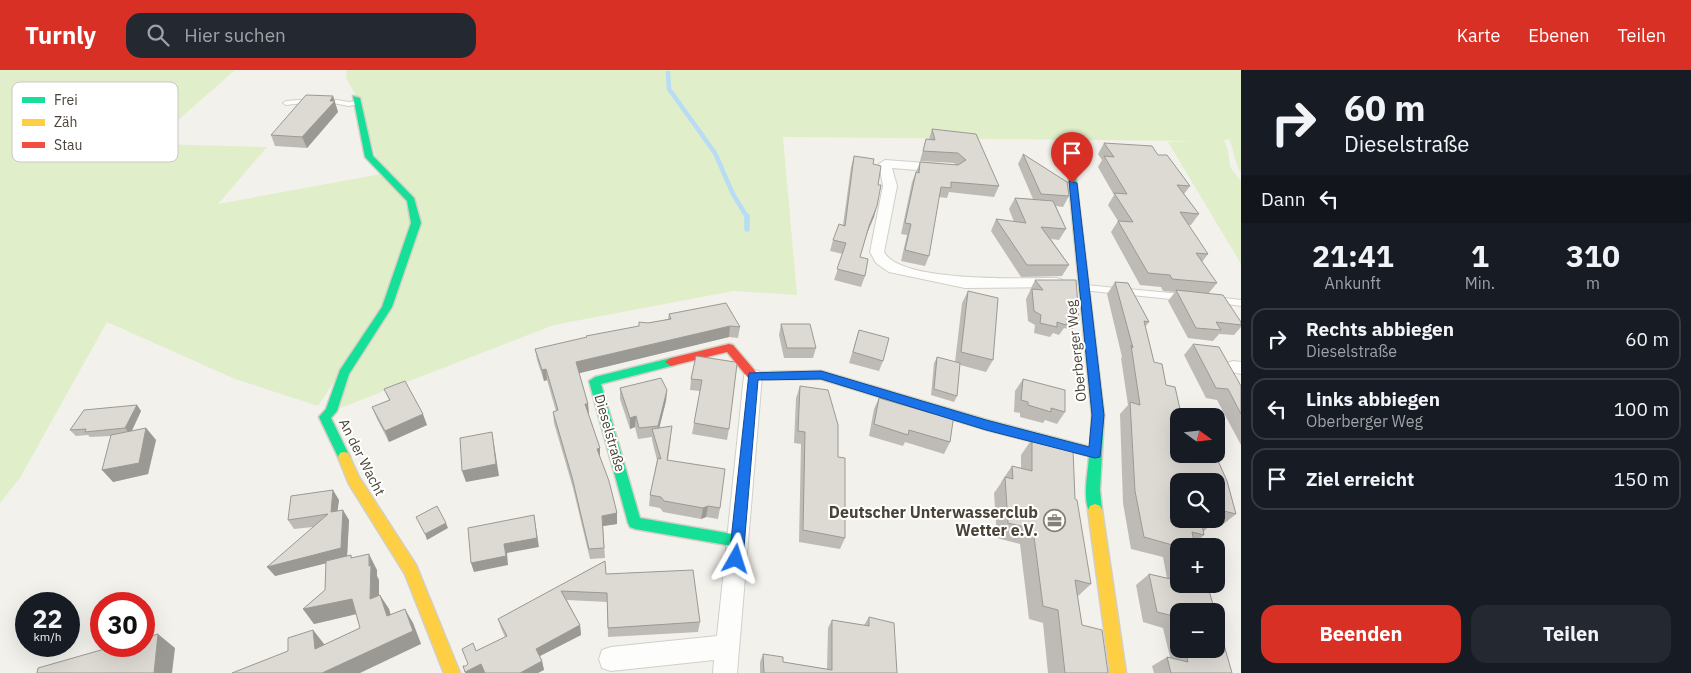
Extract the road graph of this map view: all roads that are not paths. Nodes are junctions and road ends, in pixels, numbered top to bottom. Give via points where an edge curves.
1 (357, 100) joint
2 (286, 103) dead end
3 (1068, 145) dead end
4 (954, 169) edge
5 (1084, 286) junction
6 (1192, 298) edge
7 (1212, 300) edge
8 (1241, 303) edge
9 (753, 376) junction
10 (1095, 453) junction
11 (738, 541) junction
12 (726, 647) junction
13 (611, 659) dead end
14 (452, 673) edge
15 (725, 673) edge
16 (1118, 673) edge

1 - 2 lane via 349,104 328,100
1 - 14 street, An der Wacht via 368,158 411,200 416,223 387,308 344,373 331,411 325,417 354,480 411,570
3 - 5 street, Oberberger Weg
4 - 5 street via 885,164 890,186 877,252 881,260 894,269 965,283
5 - 6 lane
5 - 10 street, Oberberger Weg via 1098,415
7 - 8 lane
9 - 10 street via 821,375 986,425
9 - 11 street
9 - 11 street, Dieselstraße via 729,348 595,381 635,523
10 - 16 street, Oberberger Weg via 1093,490
11 - 12 street
12 - 13 street
12 - 15 street

